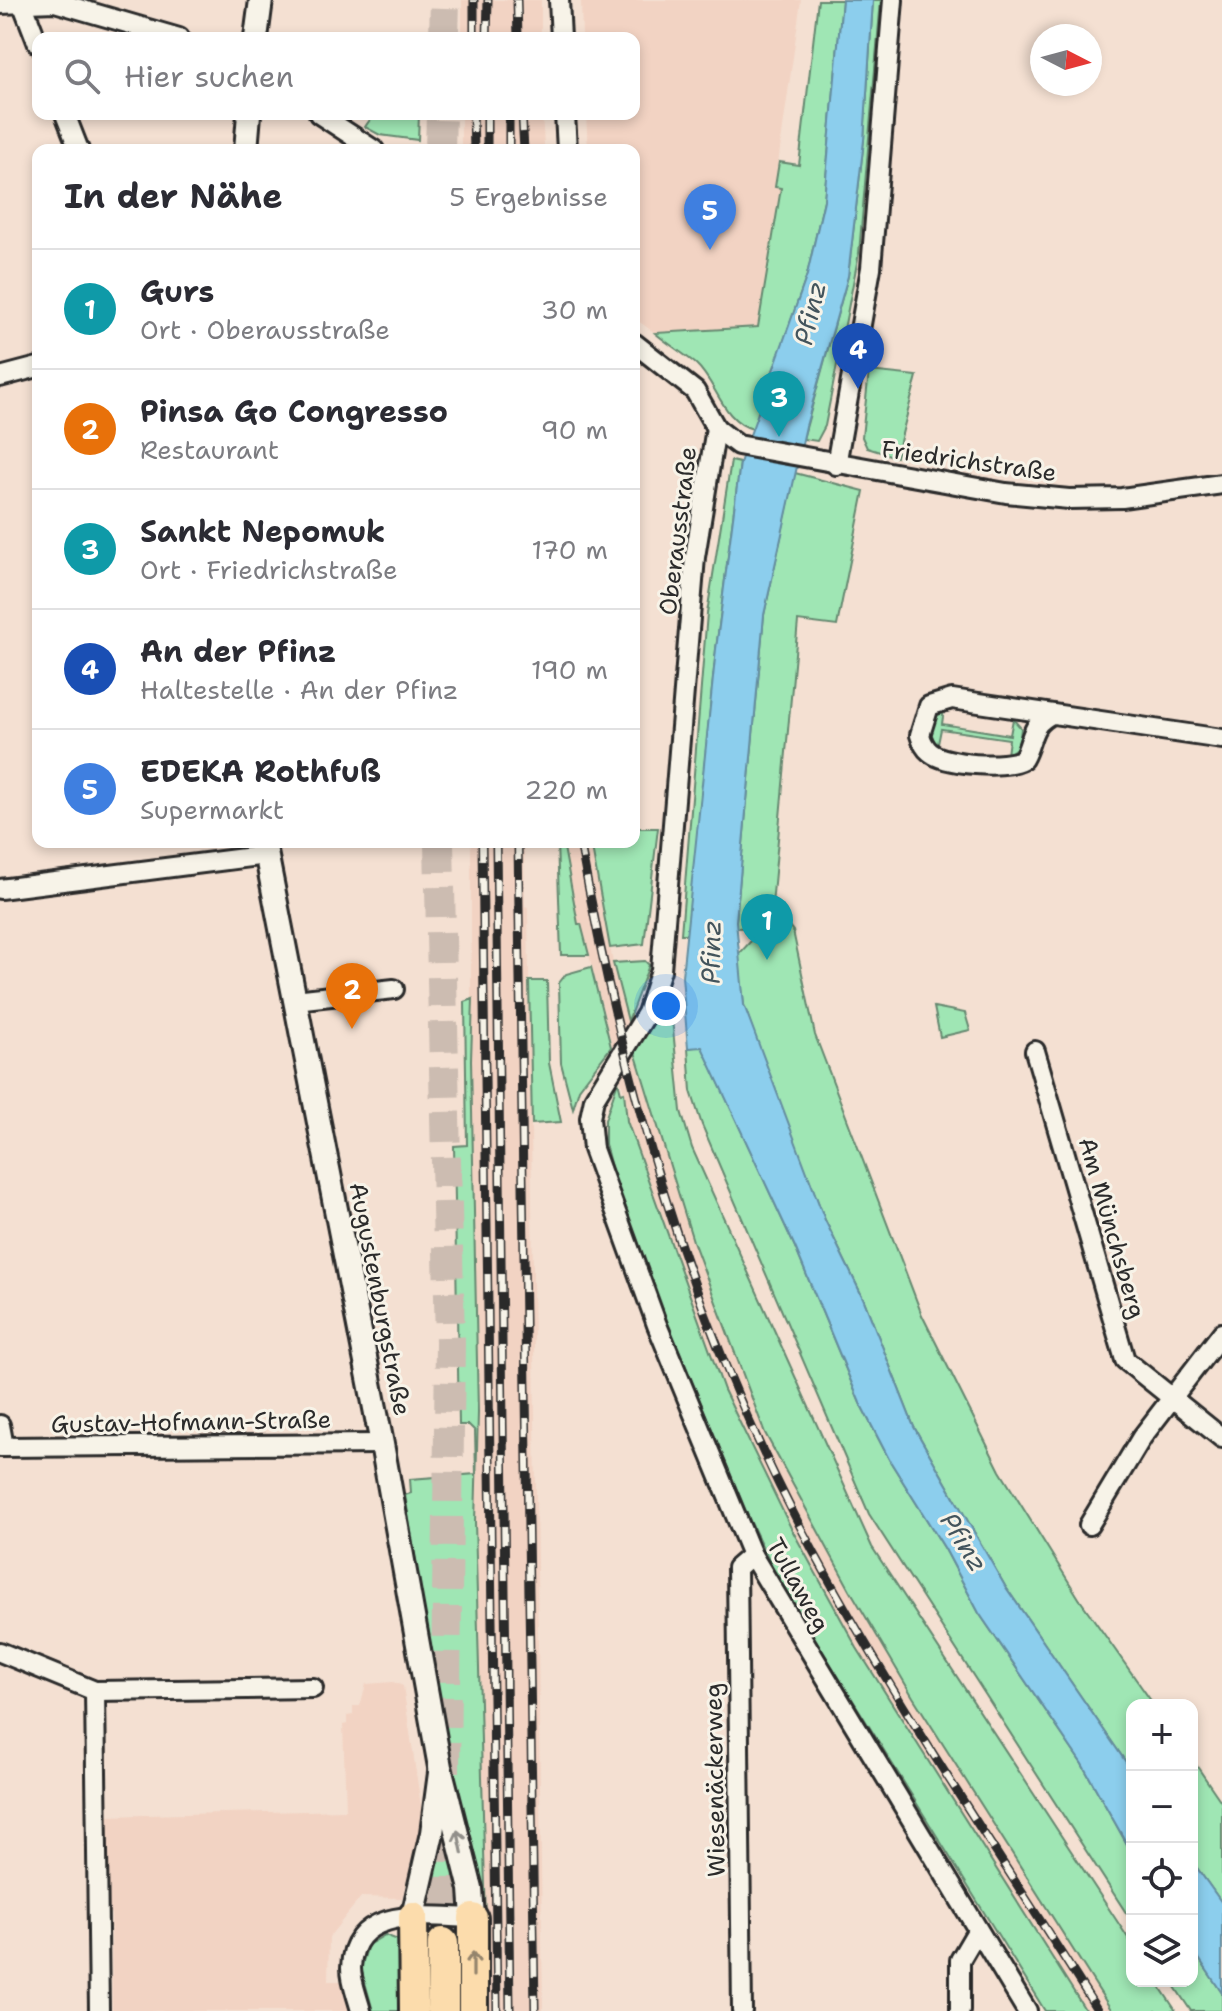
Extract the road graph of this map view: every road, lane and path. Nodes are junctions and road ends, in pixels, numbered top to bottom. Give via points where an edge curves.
1 (21, 0) edge
2 (261, 0) edge
3 (559, 0) edge
4 (893, 0) edge
5 (0, 4) edge
6 (33, 32) edge
7 (158, 32) edge
8 (257, 32) edge
9 (561, 32) edge
10 (67, 120) edge
11 (248, 120) edge
12 (328, 120) edge
13 (565, 120) edge
14 (77, 144) edge
15 (246, 144) edge
16 (365, 144) edge
17 (567, 144) edge
18 (640, 348) edge
19 (32, 369) edge
20 (0, 377) edge
21 (716, 428) junction
22 (836, 465) junction
23 (1222, 484) edge
24 (1052, 714) junction
25 (1222, 739) edge
26 (265, 849) edge
27 (0, 889) edge
28 (394, 989) dead end
29 (295, 1000) junction
30 (1035, 1051) dead end
31 (593, 1149) joint
32 (1222, 1333) edge
33 (1172, 1399) junction
34 (0, 1425) edge
35 (1222, 1438) edge
36 (382, 1444) junction
37 (1, 1448) edge
38 (1089, 1525) dead end
39 (752, 1555) junction
40 (0, 1652) edge
41 (313, 1688) dead end
42 (95, 1691) junction
43 (440, 1767) junction
44 (413, 1916) junction
45 (473, 1918) junction
46 (977, 1931) junction
47 (443, 1943) tunnel mouth
48 (99, 2011) edge
49 (361, 2011) edge
50 (414, 2011) edge
51 (443, 2011) edge
52 (473, 2011) edge
53 (742, 2011) edge
54 (960, 2011) edge
55 (1027, 2011) edge

1 - 5 street
1 - 6 street
1 - 7 street via 55,2
2 - 8 street
3 - 9 street
4 - 22 street via 871,268
10 - 14 street
11 - 15 street
12 - 16 street
13 - 17 street
18 - 21 street via 695,391
19 - 20 street
21 - 22 street, Friedrichstraße via 738,445
21 - 31 street, Oberausstraße via 695,557 661,970 647,1013 594,1099
22 - 23 street, Friedrichstraße via 1069,499 1122,498
24 - 24 street via 940,700 929,706 920,735 931,754 1000,766 1023,759 1031,730
24 - 25 street
26 - 27 street
26 - 29 street, Augustenburgstraße
28 - 29 street
29 - 36 street, Augustenburgstraße
30 - 33 street, Am Münchsberg via 1125,1360
31 - 39 street, Tullaweg via 657,1325
32 - 33 street
33 - 35 street, Am Münchsberg
33 - 38 street via 1142,1437
34 - 37 street
36 - 37 street, Gustav-Hofmann-Straße
36 - 43 street, Augustenburgstraße
39 - 46 street, Tullaweg
39 - 53 street, Wiesenäckerweg via 737,1568
40 - 42 street
41 - 42 street
42 - 48 street
43 - 44 street, Augustenburgstraße
45 -> 43 street, Augustenburgstraße via 471,1889
44 - 45 street
44 - 49 street via 366,1930 354,1947 351,1971
44 - 50 main road
52 -> 45 main road
46 - 54 street via 960,1960
46 - 55 street, Tullaweg
47 - 51 highway

